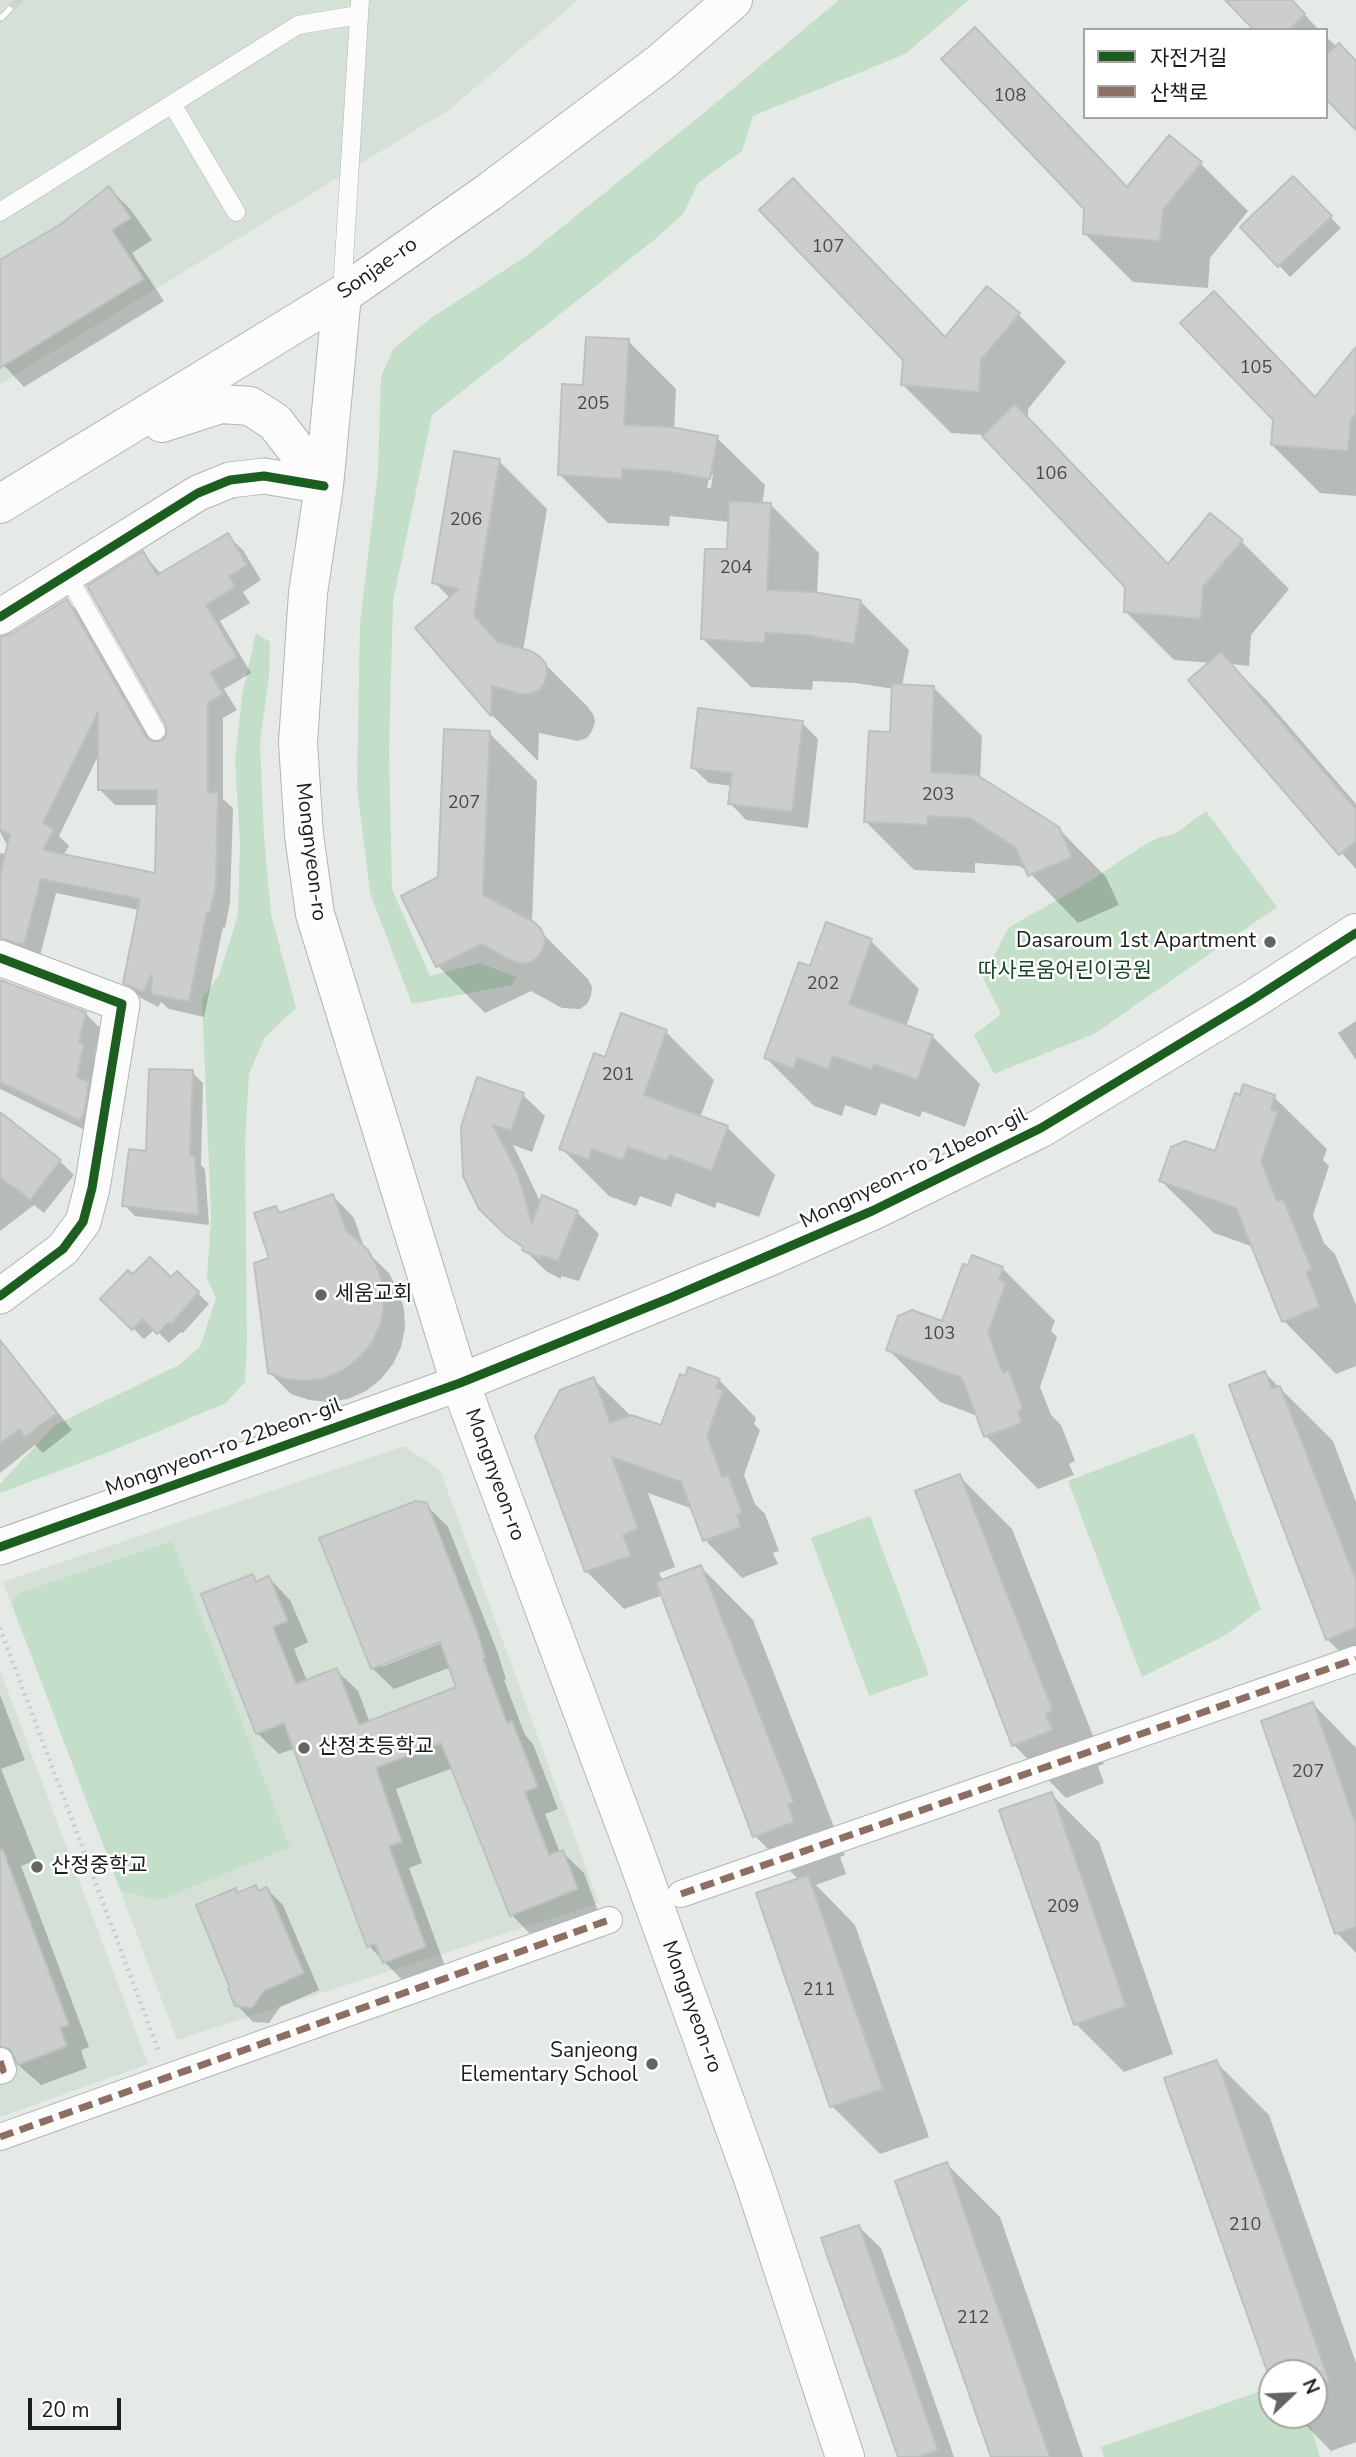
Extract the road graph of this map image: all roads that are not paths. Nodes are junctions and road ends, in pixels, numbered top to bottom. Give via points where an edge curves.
1 (733, 0) edge
2 (359, 8) edge
3 (172, 104) junction
4 (0, 212) edge
5 (236, 212) dead end
6 (342, 295) junction
7 (100, 443) junction
8 (324, 486) junction
9 (0, 504) edge
10 (67, 575) junction
11 (0, 617) edge
12 (156, 731) dead end
13 (1356, 933) edge
14 (0, 958) edge
15 (0, 1296) edge
16 (460, 1383) junction
17 (0, 1546) edge
18 (1356, 1660) edge
19 (681, 1894) dead end
20 (610, 1920) dead end
21 (0, 2061) edge
22 (0, 2071) edge
23 (0, 2137) edge
24 (845, 2457) edge

1 - 6 main road, Sonjae-ro via 617,95
2 - 3 lane via 298,25
2 - 6 lane
3 - 4 lane
3 - 5 lane
6 - 7 main road, Sonjae-ro
6 - 8 main road, Mongnyeon-ro
7 - 8 main road via 221,404 250,406 275,422
7 - 9 main road, Sonjae-ro
8 - 10 street via 264,476 230,480 198,493
8 - 16 main road, Mongnyeon-ro via 308,593 298,743 315,914
10 - 11 street
10 - 12 lane
13 - 16 main road, Mongnyeon-ro 21beon-gil via 1041,1128 873,1211
14 - 15 street via 122,1004 83,1222 63,1249
16 - 17 street, Mongnyeon-ro 22beon-gil
16 - 24 main road, Mongnyeon-ro via 755,2183
18 - 19 street
20 - 23 street
21 - 22 street via 4,2070

